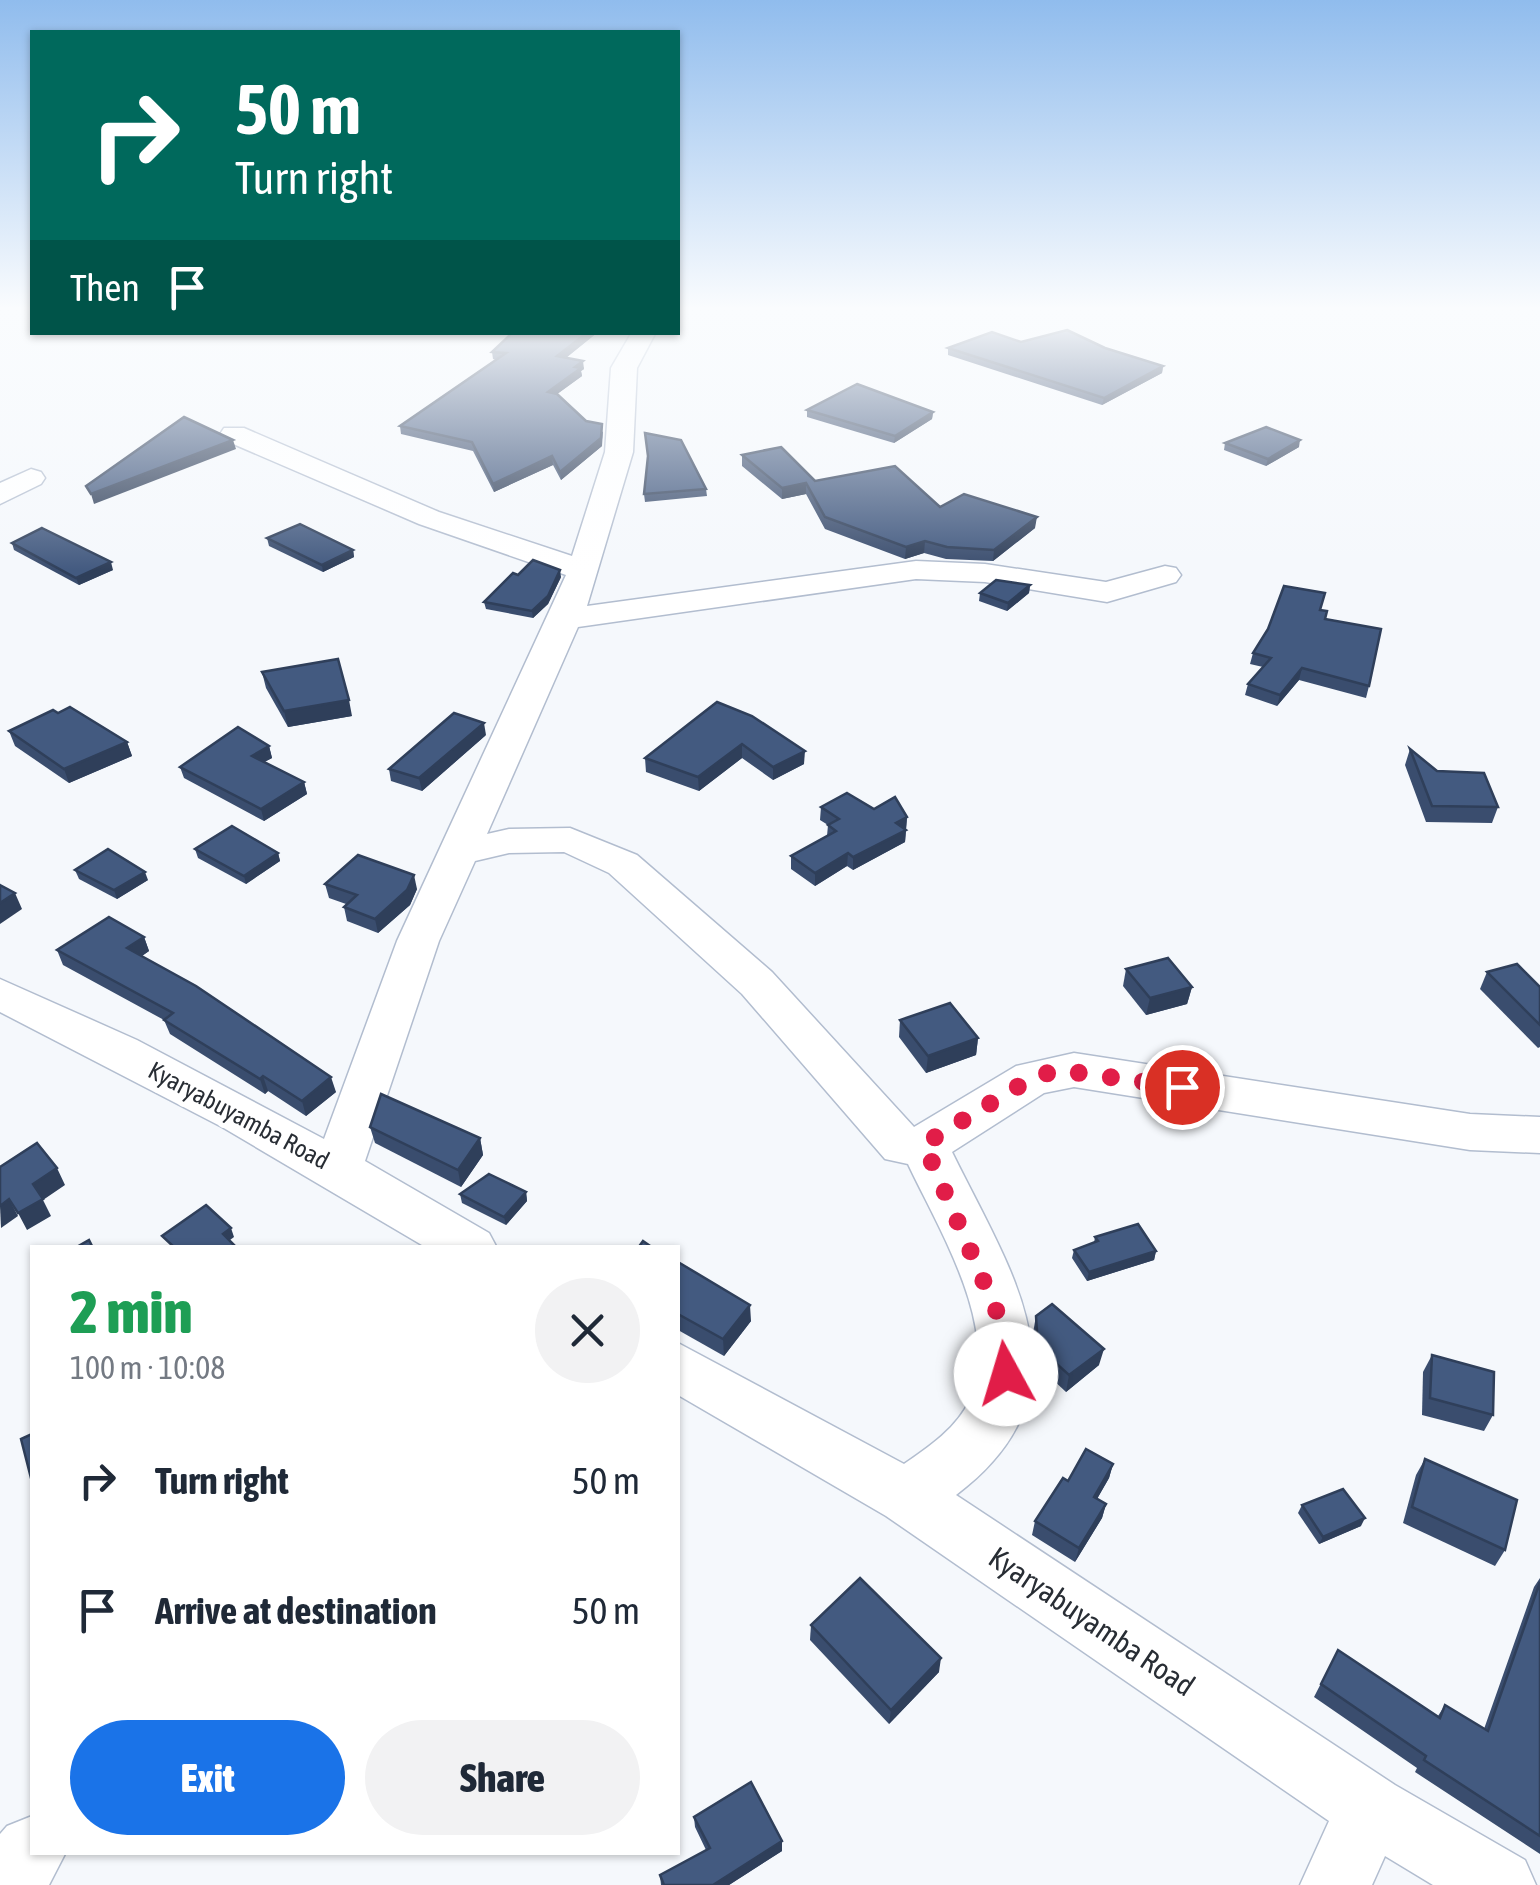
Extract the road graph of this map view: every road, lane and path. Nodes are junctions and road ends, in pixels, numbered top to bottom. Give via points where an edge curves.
1 (622, 395) edge
2 (234, 434) dead end
3 (31, 478) dead end
4 (0, 495) edge
5 (582, 570) junction
6 (1165, 575) dead end
7 (565, 619) junction
8 (459, 852) junction
9 (0, 994) edge
10 (1540, 1135) edge
11 (924, 1144) junction
12 (338, 1168) junction
13 (467, 1245) edge
14 (681, 1372) edge
15 (907, 1496) junction
16 (1372, 1809) junction
17 (30, 1853) edge
18 (2, 1885) edge
19 (1336, 1885) edge
20 (1500, 1885) edge

1 - 5 street via 619,452
2 - 5 street via 429,518
3 - 4 street
5 - 7 street
6 - 7 street via 1096,592 985,573 916,570
7 - 8 street
8 - 11 street via 509,841 570,840 624,864 757,983 902,1146
8 - 12 street via 418,941
9 - 12 street, Kyaryabuyamba Road
10 - 11 street via 1470,1132 1074,1070 1032,1078
11 - 15 street via 1005,1336 1006,1374 992,1413 968,1448
12 - 13 street, Kyaryabuyamba Road
14 - 15 street, Kyaryabuyamba Road
15 - 16 street, Kyaryabuyamba Road
16 - 19 street
16 - 20 street, Kyaryabuyamba Road
17 - 18 street

